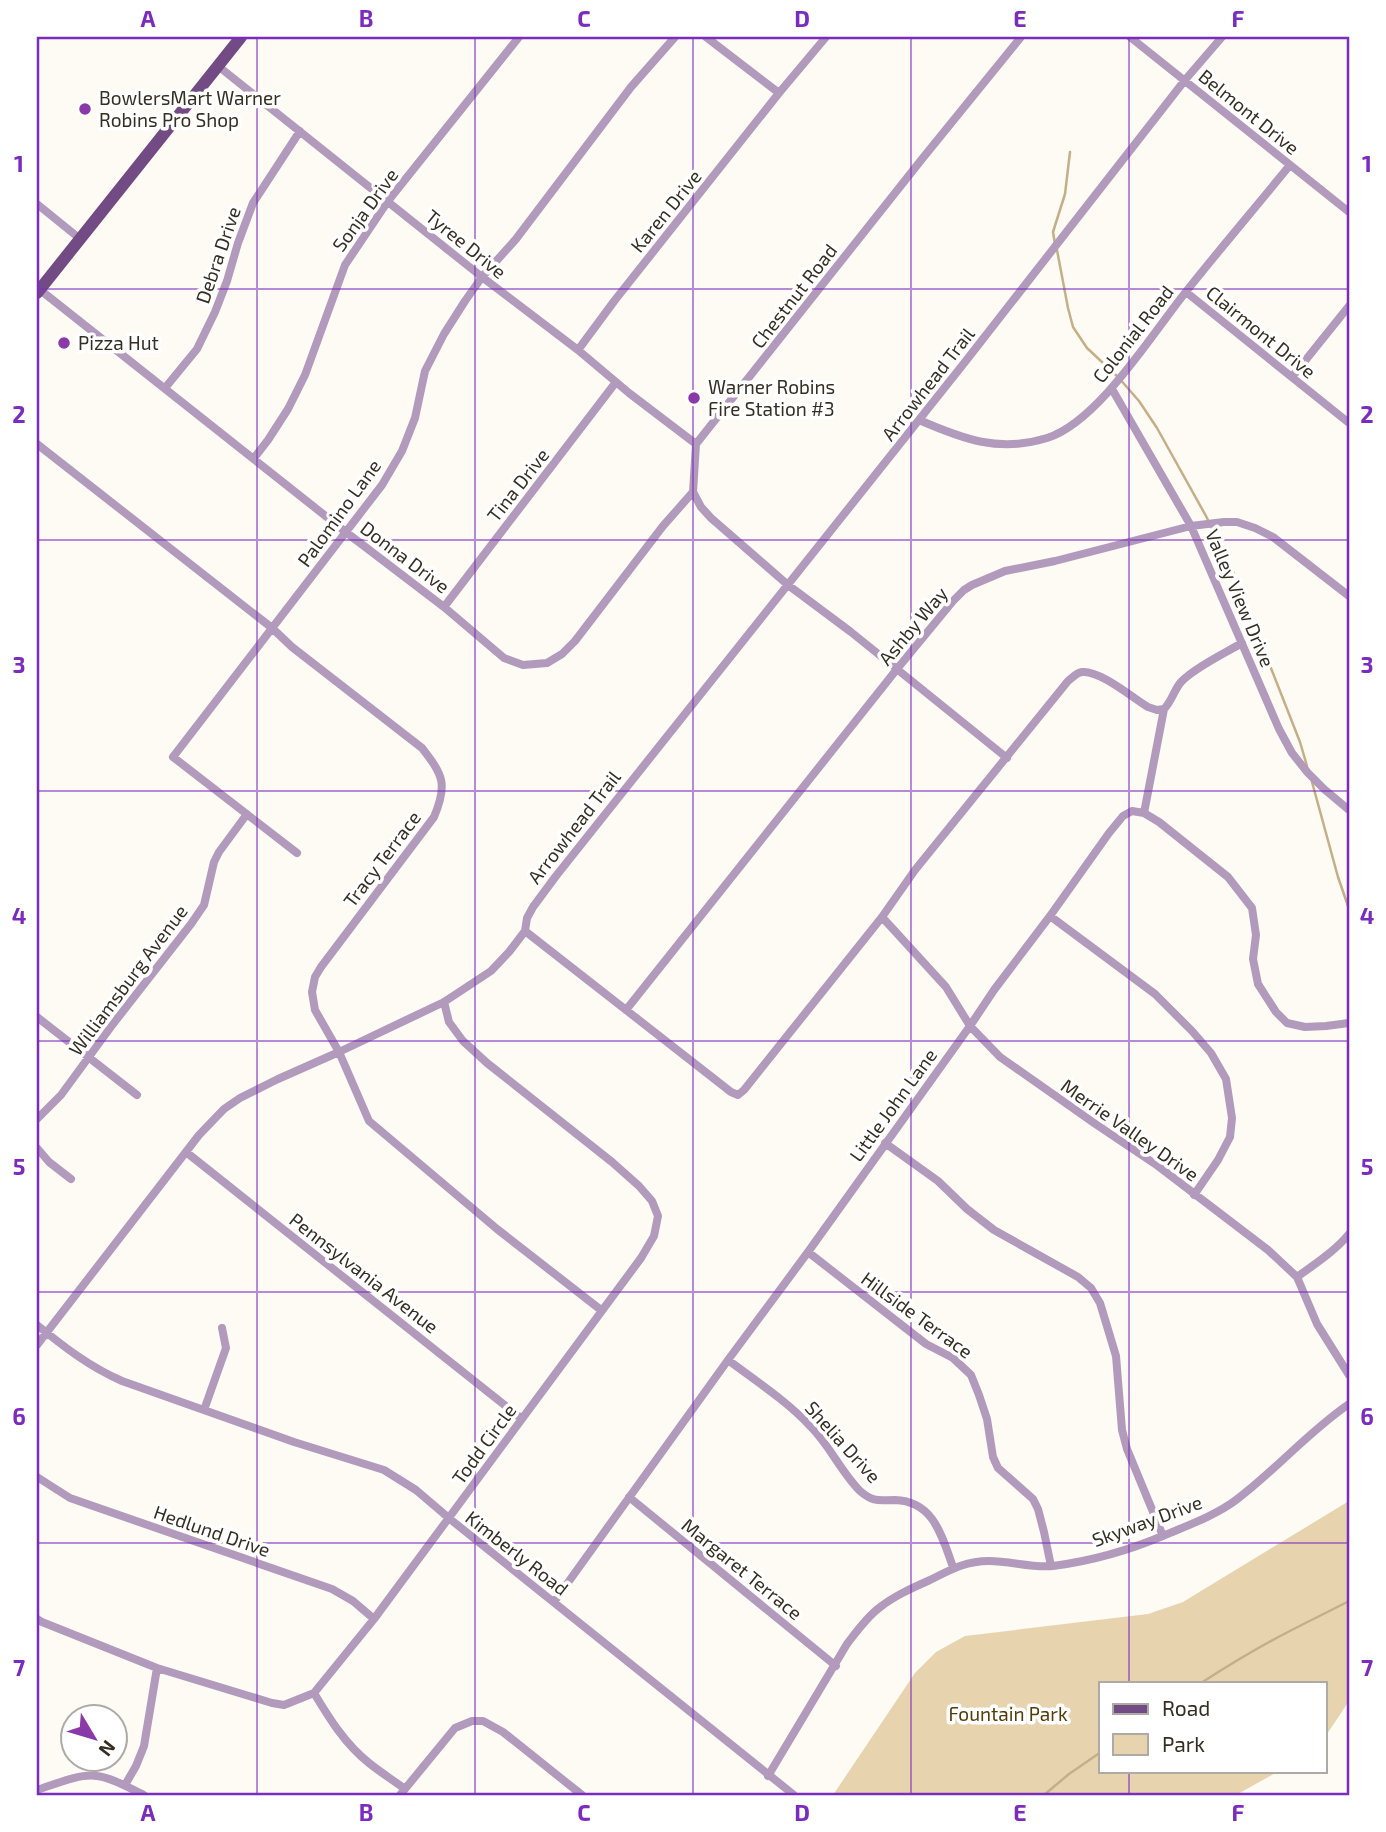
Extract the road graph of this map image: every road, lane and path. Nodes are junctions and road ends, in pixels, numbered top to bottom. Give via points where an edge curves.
1 (241, 37) edge
2 (519, 37) edge
3 (675, 37) edge
4 (706, 37) edge
5 (826, 37) edge
6 (1021, 37) edge
7 (1130, 37) edge
8 (1222, 37) edge
9 (218, 66) junction
10 (1185, 80) junction
11 (779, 93) junction
12 (300, 131) junction
13 (1290, 166) junction
14 (388, 201) junction
15 (37, 204) edge
16 (1349, 212) edge
17 (79, 238) junction
18 (482, 277) junction
19 (38, 291) edge
20 (1186, 292) junction
21 (1349, 306) edge
22 (578, 350) junction
23 (1292, 377) junction
24 (616, 382) junction
25 (165, 388) junction
26 (1112, 389) junction
27 (919, 420) junction
28 (1349, 422) edge
29 (37, 444) edge
30 (696, 444) junction
31 (254, 458) junction
32 (693, 492) junction
33 (1191, 526) junction
34 (347, 533) junction
35 (788, 585) junction
36 (1349, 596) edge
37 (444, 607) junction
38 (272, 628) junction
39 (1242, 643) junction
40 (897, 669) junction
41 (1164, 709) junction
42 (1007, 758) junction
43 (1349, 810) edge
44 (1144, 813) junction
45 (247, 814) junction
46 (297, 852) dead end
47 (882, 916) junction
48 (1050, 916) junction
49 (525, 931) junction
50 (444, 1002) junction
51 (626, 1010) junction
52 (37, 1017) edge
53 (1349, 1023) edge
54 (970, 1026) junction
55 (339, 1052) junction
56 (88, 1058) junction
57 (137, 1095) dead end
58 (37, 1119) edge
59 (885, 1143) junction
60 (37, 1148) edge
61 (186, 1152) junction
62 (71, 1179) dead end
63 (1194, 1195) junction
64 (1349, 1234) edge
65 (808, 1252) junction
66 (1297, 1277) junction
67 (601, 1310) junction
68 (37, 1325) edge
69 (222, 1328) dead end
70 (47, 1333) junction
71 (37, 1345) edge
72 (728, 1360) junction
73 (1349, 1375) edge
74 (1349, 1404) edge
75 (204, 1409) junction
76 (522, 1419) junction
77 (37, 1477) edge
78 (629, 1497) junction
79 (450, 1519) junction
80 (1163, 1536) junction
81 (1051, 1566) junction
82 (953, 1567) junction
83 (554, 1602) junction
84 (37, 1619) edge
85 (374, 1619) junction
86 (836, 1665) junction
87 (157, 1668) junction
88 (314, 1693) junction
89 (768, 1776) junction
90 (125, 1785) junction
91 (37, 1790) edge
92 (403, 1792) edge
93 (144, 1795) edge
94 (582, 1795) edge
95 (794, 1795) edge

1 - 9 main road
2 - 14 street, Sonja Drive
3 - 18 street, Palomino Lane
4 - 11 street
5 - 11 street, Karen Drive
6 - 30 street, Chestnut Road
7 - 10 street, Belmont Drive
8 - 10 street, Arrowhead Trail
9 - 12 street, Tyree Drive
9 - 17 main road
10 - 13 street, Belmont Drive
10 - 27 street, Arrowhead Trail
11 - 22 street, Karen Drive
12 - 14 street, Tyree Drive
12 - 25 street, Debra Drive via 253,203 197,349
13 - 16 street, Belmont Drive
13 - 20 street, Colonial Road
14 - 18 street, Tyree Drive
14 - 31 street, Sonja Drive via 345,265 305,375
15 - 17 street
17 - 19 main road
18 - 22 street, Tyree Drive
18 - 34 street, Palomino Lane via 425,371 402,451
19 - 25 street, Donna Drive
20 - 23 street, Clairmont Drive
20 - 26 street, Colonial Road
21 - 23 street
22 - 24 street, Tyree Drive
23 - 28 street, Clairmont Drive
24 - 30 street, Tyree Drive
24 - 37 street, Tina Drive
25 - 31 street, Donna Drive
26 - 27 street, Colonial Road via 1067,429 1033,442 990,444
26 - 33 street, Valley View Drive
27 - 35 street, Arrowhead Trail
29 - 38 street, Tracy Terrace
30 - 32 street
31 - 34 street, Donna Drive
32 - 35 street via 711,518
32 - 37 street, Donna Drive via 575,641 547,663 523,665 505,658
33 - 36 street, Ashby Way via 1237,522 1255,528 1294,551
33 - 39 street, Valley View Drive
33 - 40 street, Ashby Way via 1005,571 972,584
34 - 37 street, Donna Drive
34 - 38 street, Palomino Lane
35 - 40 street
35 - 49 street, Arrowhead Trail via 555,876 527,918
38 - 45 street, Palomino Lane via 173,757
38 - 55 street, Tracy Terrace via 422,748 443,784 434,817 315,977 315,1010
39 - 41 street via 1183,680
39 - 43 street, Valley View Drive via 1292,753
40 - 42 street
40 - 51 street, Ashby Way
41 - 42 street via 1148,707 1096,673 1084,671 1068,681
41 - 44 street
42 - 47 street
44 - 48 street, Little John Lane via 1132,811 1124,816
44 - 53 street via 1228,877 1252,908 1258,984 1276,1012 1287,1023 1305,1027
45 - 46 street
45 - 56 street, Williamsburg Avenue via 214,862 204,905
47 - 51 street via 738,1095
47 - 54 street, Merrie Valley Drive via 946,987
48 - 54 street, Little John Lane
48 - 63 street via 1155,994 1211,1053 1226,1079 1230,1137
49 - 50 street via 491,971
49 - 51 street
50 - 55 street
50 - 67 street, Todd Circle via 449,1022 463,1041 652,1201 657,1216 654,1236
52 - 56 street
54 - 59 street, Little John Lane
54 - 63 street, Merrie Valley Drive via 1000,1057
55 - 61 street via 240,1098 212,1121
55 - 67 street, Tracy Terrace via 369,1121
56 - 57 street
56 - 58 street, Williamsburg Avenue
59 - 65 street, Little John Lane
59 - 80 street via 994,1230 1091,1288 1116,1356 1122,1430
60 - 62 street
61 - 70 street
61 - 76 street, Pennsylvania Avenue
63 - 66 street, Merrie Valley Drive
64 - 66 street
65 - 72 street, Little John Lane
65 - 81 street, Hillside Terrace via 971,1375 987,1419 993,1457 998,1468 1033,1499
66 - 73 street, Merrie Valley Drive via 1317,1324
67 - 76 street, Todd Circle
68 - 70 street, Kimberly Road
69 - 75 street via 226,1348
70 - 71 street
70 - 75 street, Kimberly Road via 100,1371
72 - 78 street, Little John Lane
72 - 82 street, Shelia Drive via 808,1423 863,1493 878,1501 909,1502 924,1509 933,1519
74 - 80 street, Skyway Drive via 1235,1501
75 - 79 street, Kimberly Road via 384,1470
76 - 79 street, Todd Circle
77 - 85 street, Hedlund Drive via 70,1498 332,1590
78 - 83 street, Little John Lane
78 - 86 street, Margaret Terrace
79 - 83 street, Kimberly Road
79 - 85 street, Todd Circle
80 - 81 street, Skyway Drive via 1111,1554
81 - 82 street, Skyway Drive via 989,1561
82 - 86 street, Skyway Drive via 879,1608 847,1644
83 - 89 street, Kimberly Road
84 - 87 street
85 - 88 street, Todd Circle
86 - 89 street, Skyway Drive
87 - 88 street via 272,1703 284,1704
87 - 90 street via 144,1746
88 - 92 street via 346,1741
89 - 95 street, Kimberly Road
90 - 91 street via 83,1776
90 - 93 street
92 - 94 street via 456,1728 482,1721 503,1732

